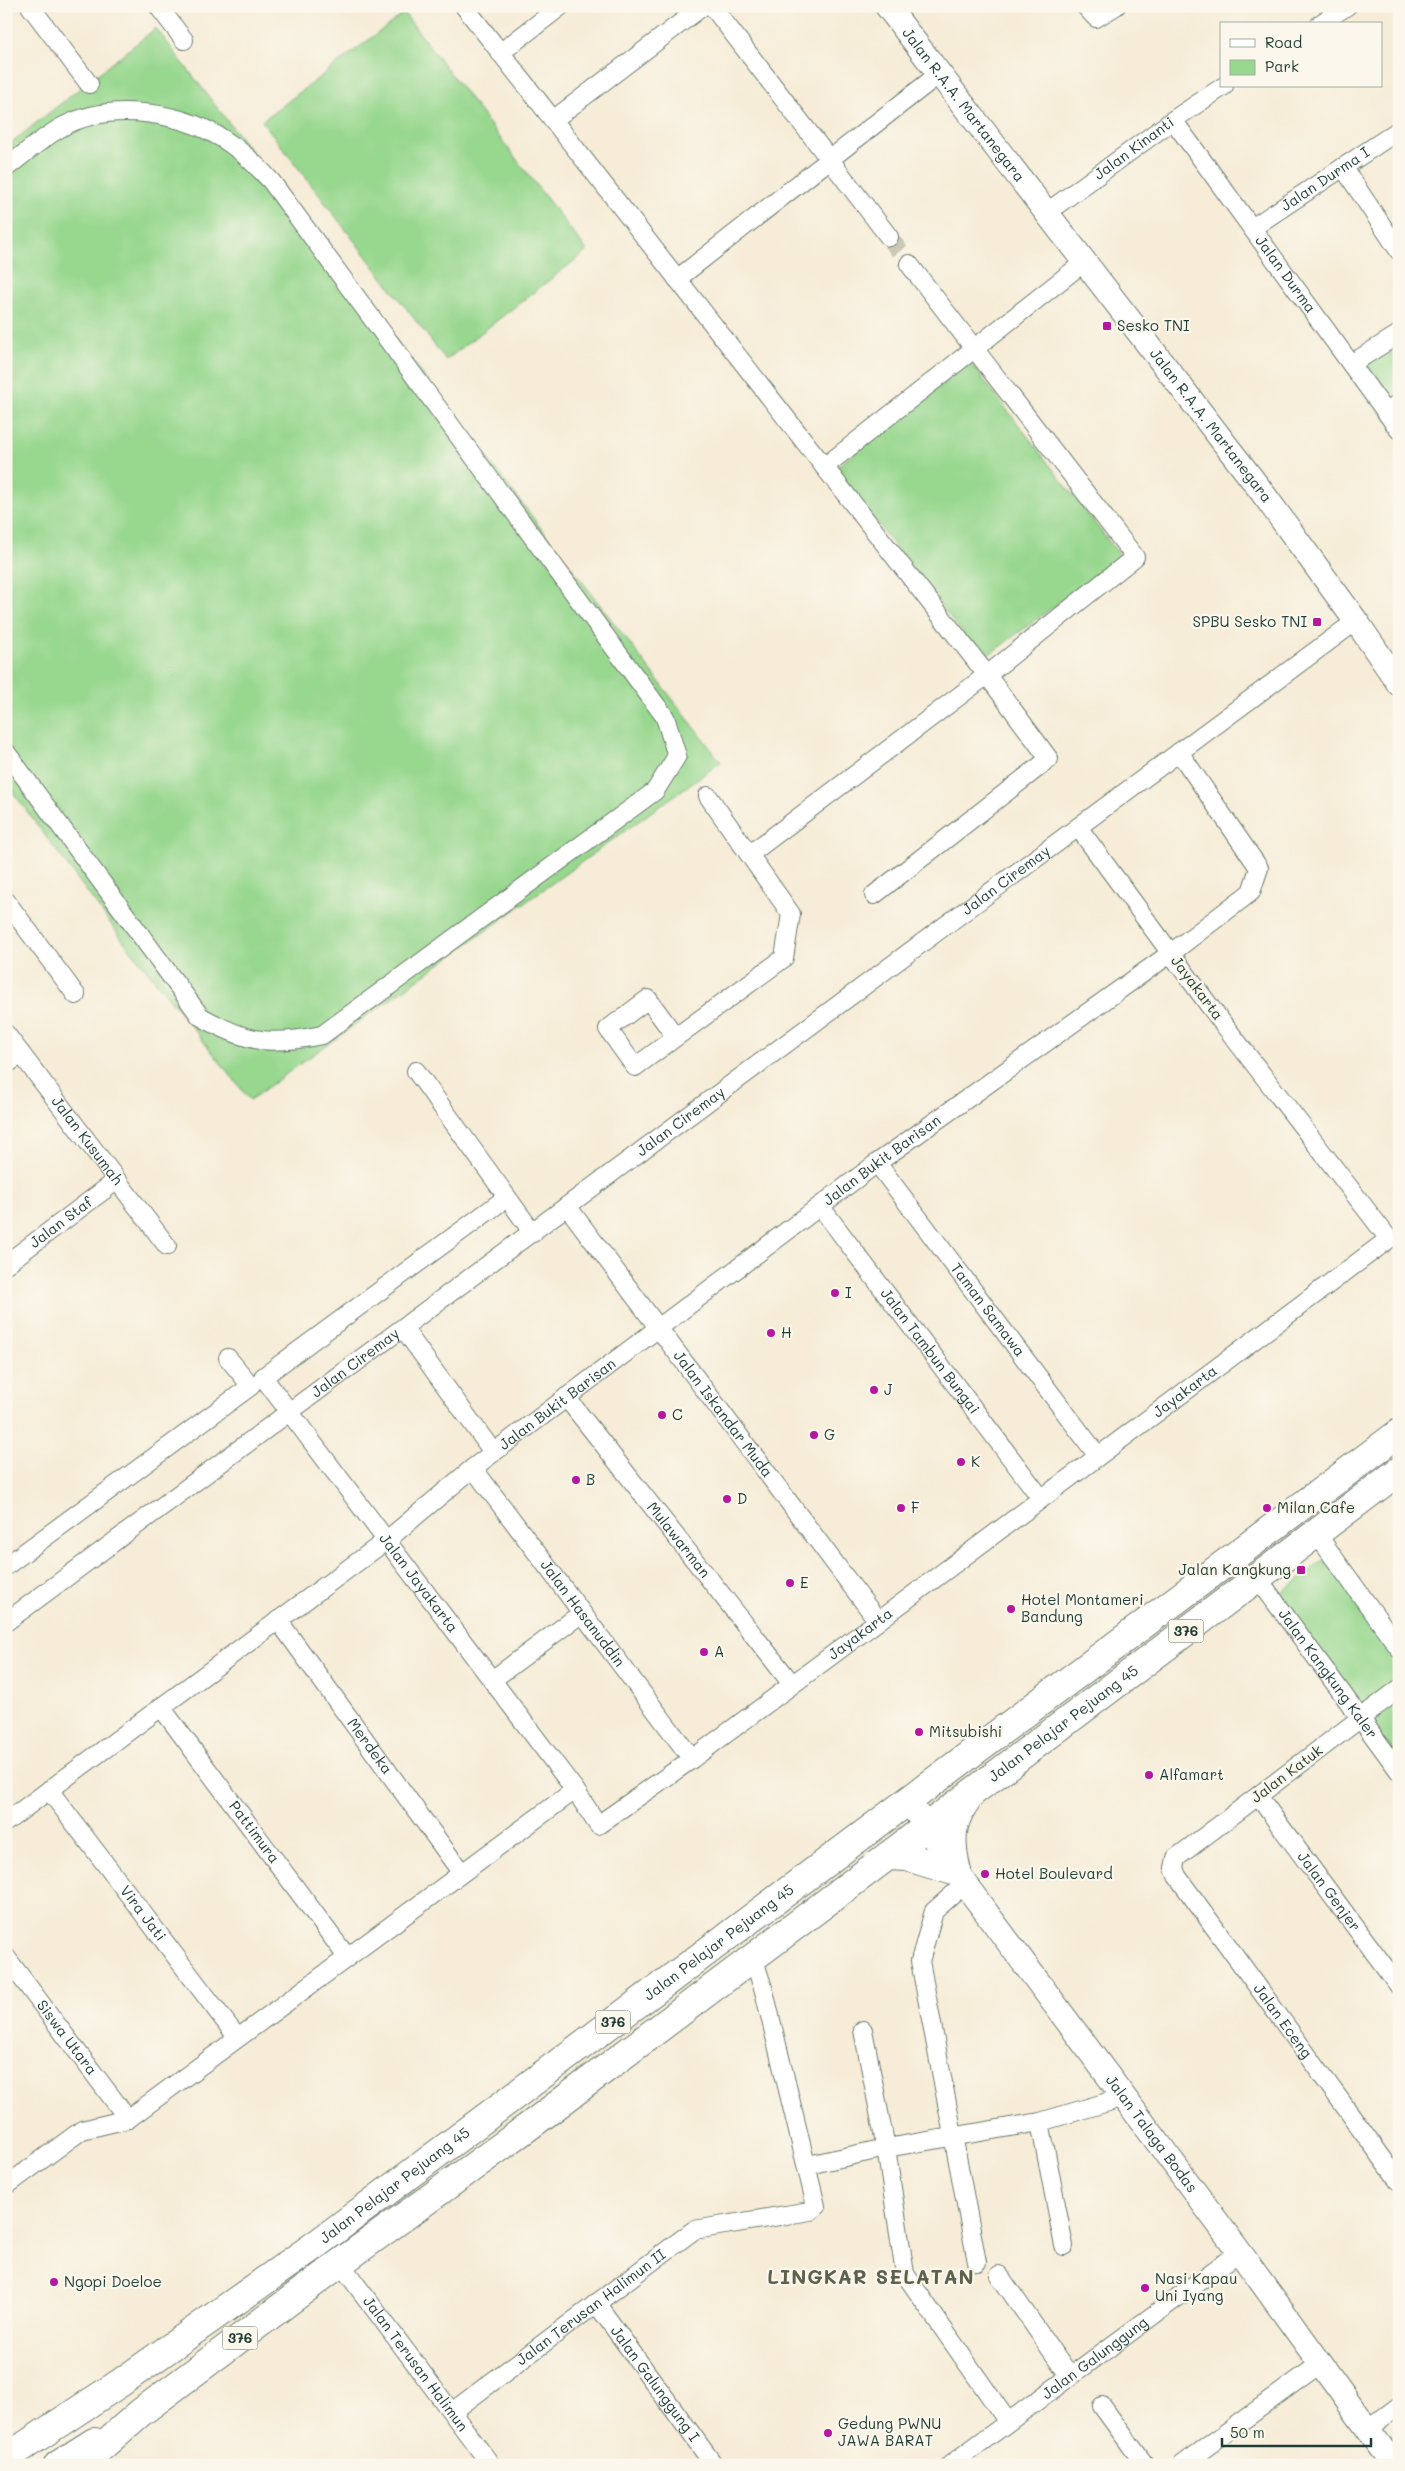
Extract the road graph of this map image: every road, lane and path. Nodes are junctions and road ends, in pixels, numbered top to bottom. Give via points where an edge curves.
1 (30, 6) edge
2 (158, 6) edge
3 (464, 6) edge
4 (561, 6) edge
5 (703, 6) edge
6 (712, 6) edge
7 (887, 6) edge
8 (1116, 6) edge
9 (1347, 6) edge
10 (1088, 11) edge
11 (1323, 22) edge
12 (184, 40) dead end
13 (500, 52) junction
14 (939, 74) junction
15 (89, 84) dead end
16 (1221, 88) edge
17 (553, 120) junction
18 (1173, 120) junction
19 (1399, 130) edge
20 (828, 160) junction
21 (1343, 167) junction
22 (6, 168) edge
23 (1046, 213) junction
24 (1252, 228) junction
25 (889, 237) tunnel mouth
26 (1399, 251) edge
27 (1084, 263) junction
28 (909, 264) tunnel mouth
29 (677, 278) junction
30 (1399, 334) edge
31 (974, 347) junction
32 (1351, 364) junction
33 (1392, 407) edge
34 (1399, 430) edge
35 (824, 467) junction
36 (1356, 621) junction
37 (987, 675) junction
38 (1399, 684) edge
39 (1178, 752) junction
40 (7, 755) edge
41 (708, 796) dead end
42 (1078, 827) junction
43 (750, 854) junction
44 (874, 895) dead end
45 (6, 901) edge
46 (1171, 953) junction
47 (76, 995) dead end
48 (6, 1034) edge
49 (676, 1036) dead end
50 (21, 1054) junction
51 (6, 1065) edge
52 (416, 1072) dead end
53 (877, 1163) junction
54 (116, 1181) junction
55 (506, 1198) junction
56 (566, 1206) junction
57 (820, 1206) junction
58 (533, 1233) junction
59 (166, 1246) dead end
60 (6, 1264) edge
61 (403, 1328) junction
62 (657, 1329) junction
63 (228, 1358) dead end
64 (566, 1397) junction
65 (291, 1411) junction
66 (1399, 1433) edge
67 (493, 1452) junction
68 (1098, 1456) junction
69 (473, 1468) junction
70 (1399, 1471) edge
71 (1041, 1498) junction
72 (1316, 1533) junction
73 (387, 1540) junction
74 (6, 1566) edge
75 (1257, 1577) junction
76 (582, 1613) junction
77 (278, 1620) junction
78 (6, 1622) edge
79 (878, 1622) junction
80 (1399, 1648) edge
81 (492, 1680) junction
82 (792, 1684) junction
83 (1399, 1690) edge
84 (160, 1707) junction
85 (1360, 1718) junction
86 (692, 1759) junction
87 (1399, 1771) edge
88 (49, 1790) junction
89 (576, 1790) junction
90 (973, 1790) junction
91 (1258, 1796) junction
92 (908, 1802) junction
93 (6, 1822) edge
94 (926, 1826) junction
95 (888, 1856) junction
96 (1176, 1858) joint
97 (461, 1872) junction
98 (961, 1878) junction
99 (6, 1957) edge
100 (347, 1957) junction
101 (753, 1957) junction
102 (1399, 1986) edge
103 (863, 2030) dead end
104 (237, 2037) junction
105 (1125, 2097) junction
106 (128, 2118) junction
107 (1040, 2122) junction
108 (954, 2138) junction
109 (886, 2148) junction
110 (808, 2166) junction
111 (1399, 2181) edge
112 (6, 2186) edge
113 (1064, 2246) dead end
114 (1239, 2252) junction
115 (977, 2262) dead end
116 (340, 2263) junction
117 (999, 2275) dead end
118 (596, 2303) junction
119 (1321, 2363) junction
120 (1070, 2377) junction
121 (120, 2383) junction
122 (1102, 2406) dead end
123 (1399, 2406) edge
124 (452, 2412) junction
125 (140, 2413) junction
126 (1008, 2422) junction
127 (1368, 2428) junction
128 (6, 2458) edge
129 (960, 2462) edge
130 (31, 2465) edge
131 (58, 2465) edge
132 (81, 2465) edge
133 (491, 2465) edge
134 (714, 2465) edge
135 (1145, 2465) edge
136 (1182, 2465) edge
137 (1394, 2465) edge

1 - 15 street
2 - 12 street
3 - 13 street
4 - 13 street
5 - 17 street
6 - 20 street
7 - 14 main road, Jalan R.A.A. Martanegara
8 - 10 street via 1098,18
9 - 11 street
13 - 17 street
14 - 20 street
14 - 23 main road, Jalan R.A.A. Martanegara
16 - 18 street, Jalan Kinanti
17 - 29 street
18 - 23 street, Jalan Kinanti
18 - 24 street, Jalan Durma
19 - 21 street, Jalan Durma I
20 - 25 street
20 - 29 street
21 - 24 street, Jalan Durma I
21 - 26 street
22 - 40 street via 62,127 95,115 136,111 157,114 209,131 253,162 271,181 665,717 677,756 655,791 322,1035 291,1042 257,1041 229,1032 200,1016
23 - 27 main road, Jalan R.A.A. Martanegara
24 - 32 street, Jalan Durma
27 - 31 street
27 - 36 main road, Jalan R.A.A. Martanegara
28 - 31 street
29 - 35 street
30 - 32 street
31 - 35 street
31 - 37 street via 1135,557
32 - 33 street, Jalan Durma
33 - 34 street, Jalan Durma
35 - 37 street
36 - 38 main road, Jalan R.A.A. Martanegara
36 - 39 street, Jalan Ciremay
37 - 43 street
37 - 44 street via 1049,759
39 - 42 street, Jalan Ciremay
39 - 46 street, Jalan Bukit Barisan via 1259,868 1251,892
41 - 43 street
42 - 46 street, Jayakarta
42 - 56 street, Jalan Ciremay
43 - 49 street via 791,914 784,958
45 - 47 street
46 - 53 street, Jalan Bukit Barisan
46 - 68 street, Jayakarta via 1389,1239
48 - 50 street, Jalan Kusumah
50 - 51 street
50 - 54 street, Jalan Kusumah
52 - 55 street
53 - 57 street, Jalan Bukit Barisan
53 - 68 street, Taman Samawa
54 - 59 street, Jalan Kusumah
54 - 60 street, Jalan Staf
55 - 58 street
55 - 65 street, Jalan Jayakarta via 263,1377
56 - 58 street, Jalan Ciremay
56 - 62 street, Jalan Iskandar Muda
57 - 62 street, Jalan Bukit Barisan
57 - 71 street, Jalan Tambun Bungai
58 - 61 street, Jalan Ciremay
61 - 65 street, Jalan Ciremay
61 - 67 street
62 - 64 street, Jalan Bukit Barisan
62 - 79 street, Jalan Iskandar Muda via 806,1522
63 - 74 street via 251,1386
64 - 67 street, Jalan Bukit Barisan
64 - 82 street, Mulawarman
65 - 73 street, Jalan Jayakarta
65 - 78 street, Jalan Ciremay
66 - 92 main road, Jalan Pelajar Pejuang 45 / 376
67 - 69 street, Jalan Bukit Barisan
68 - 71 street, Jayakarta
69 - 73 street, Jalan Bukit Barisan
69 - 76 street, Jalan Hasanuddin
70 - 72 main road, Jalan Pelajar Pejuang 45 / 376
71 - 79 street, Jayakarta
72 - 75 main road, Jalan Pelajar Pejuang 45 / 376
72 - 80 street
73 - 77 street, Jalan Bukit Barisan
73 - 81 street, Jalan Jayakarta
75 - 85 street, Jalan Kangkung Kaler
75 - 90 main road, Jalan Pelajar Pejuang 45 / 376
76 - 81 street
76 - 86 street, Jalan Hasanuddin
77 - 84 street, Jalan Bukit Barisan
77 - 97 street, Merdeka
79 - 82 street, Jayakarta
81 - 89 street, Jalan Jayakarta
82 - 86 street, Jayakarta
83 - 85 street, Jalan Katuk
84 - 88 street, Jalan Bukit Barisan
84 - 100 street, Pattimura
85 - 87 street, Jalan Kangkung Kaler
85 - 91 street, Jalan Katuk
86 - 89 street, Jayakarta via 598,1825
88 - 93 street, Jalan Bukit Barisan
88 - 104 street, Vira Jati
89 - 97 street
90 - 94 main road, Jalan Pelajar Pejuang 45 / 376
90 - 98 main road via 960,1808 952,1828 951,1849
91 - 96 street, Jalan Katuk
91 - 102 street, Jalan Genjer
92 - 94 main road, Jalan Talaga Bodas
92 - 121 main road, Jalan Pelajar Pejuang 45 / 376 via 318,2243
94 - 95 main road, Jalan Pelajar Pejuang 45 / 376
94 - 98 main road, Jalan Talaga Bodas
95 - 98 main road via 907,1857
95 - 101 main road, Jalan Pelajar Pejuang 45 / 376
96 - 111 street, Jalan Eceng via 1176,1876
97 - 100 street
98 - 105 main road, Jalan Talaga Bodas
98 - 108 street via 934,1912 920,1961
99 - 106 street, Siswa Utara
100 - 104 street
101 - 110 street
101 - 116 main road, Jalan Pelajar Pejuang 45 / 376 via 528,2127
103 - 109 street
104 - 106 street
105 - 107 street
105 - 114 main road, Jalan Talaga Bodas
106 - 112 street via 82,2130
107 - 108 street
107 - 113 street
108 - 109 street
108 - 115 street
109 - 110 street
109 - 126 street via 905,2274
110 - 118 street, Jalan Terusan Halimun II via 816,2201 816,2206 810,2211 694,2230
114 - 119 main road, Jalan Talaga Bodas
114 - 120 street, Jalan Galunggung
116 - 124 street, Jalan Terusan Halimun
116 - 125 main road, Jalan Pelajar Pejuang 45 / 376
117 - 120 street
118 - 124 street, Jalan Terusan Halimun II
118 - 134 street, Jalan Galunggung I
119 - 127 main road, Jalan Talaga Bodas
119 - 136 street
120 - 126 street, Jalan Galunggung
121 - 128 main road, Jalan Pelajar Pejuang 45 / 376
121 - 130 main road, 376
122 - 135 street
123 - 127 street
124 - 133 street, Jalan Terusan Halimun
125 - 131 main road, 376
125 - 132 main road, Jalan Pelajar Pejuang 45 / 376
126 - 129 street, Jalan Galunggung
127 - 137 main road, Jalan Talaga Bodas

